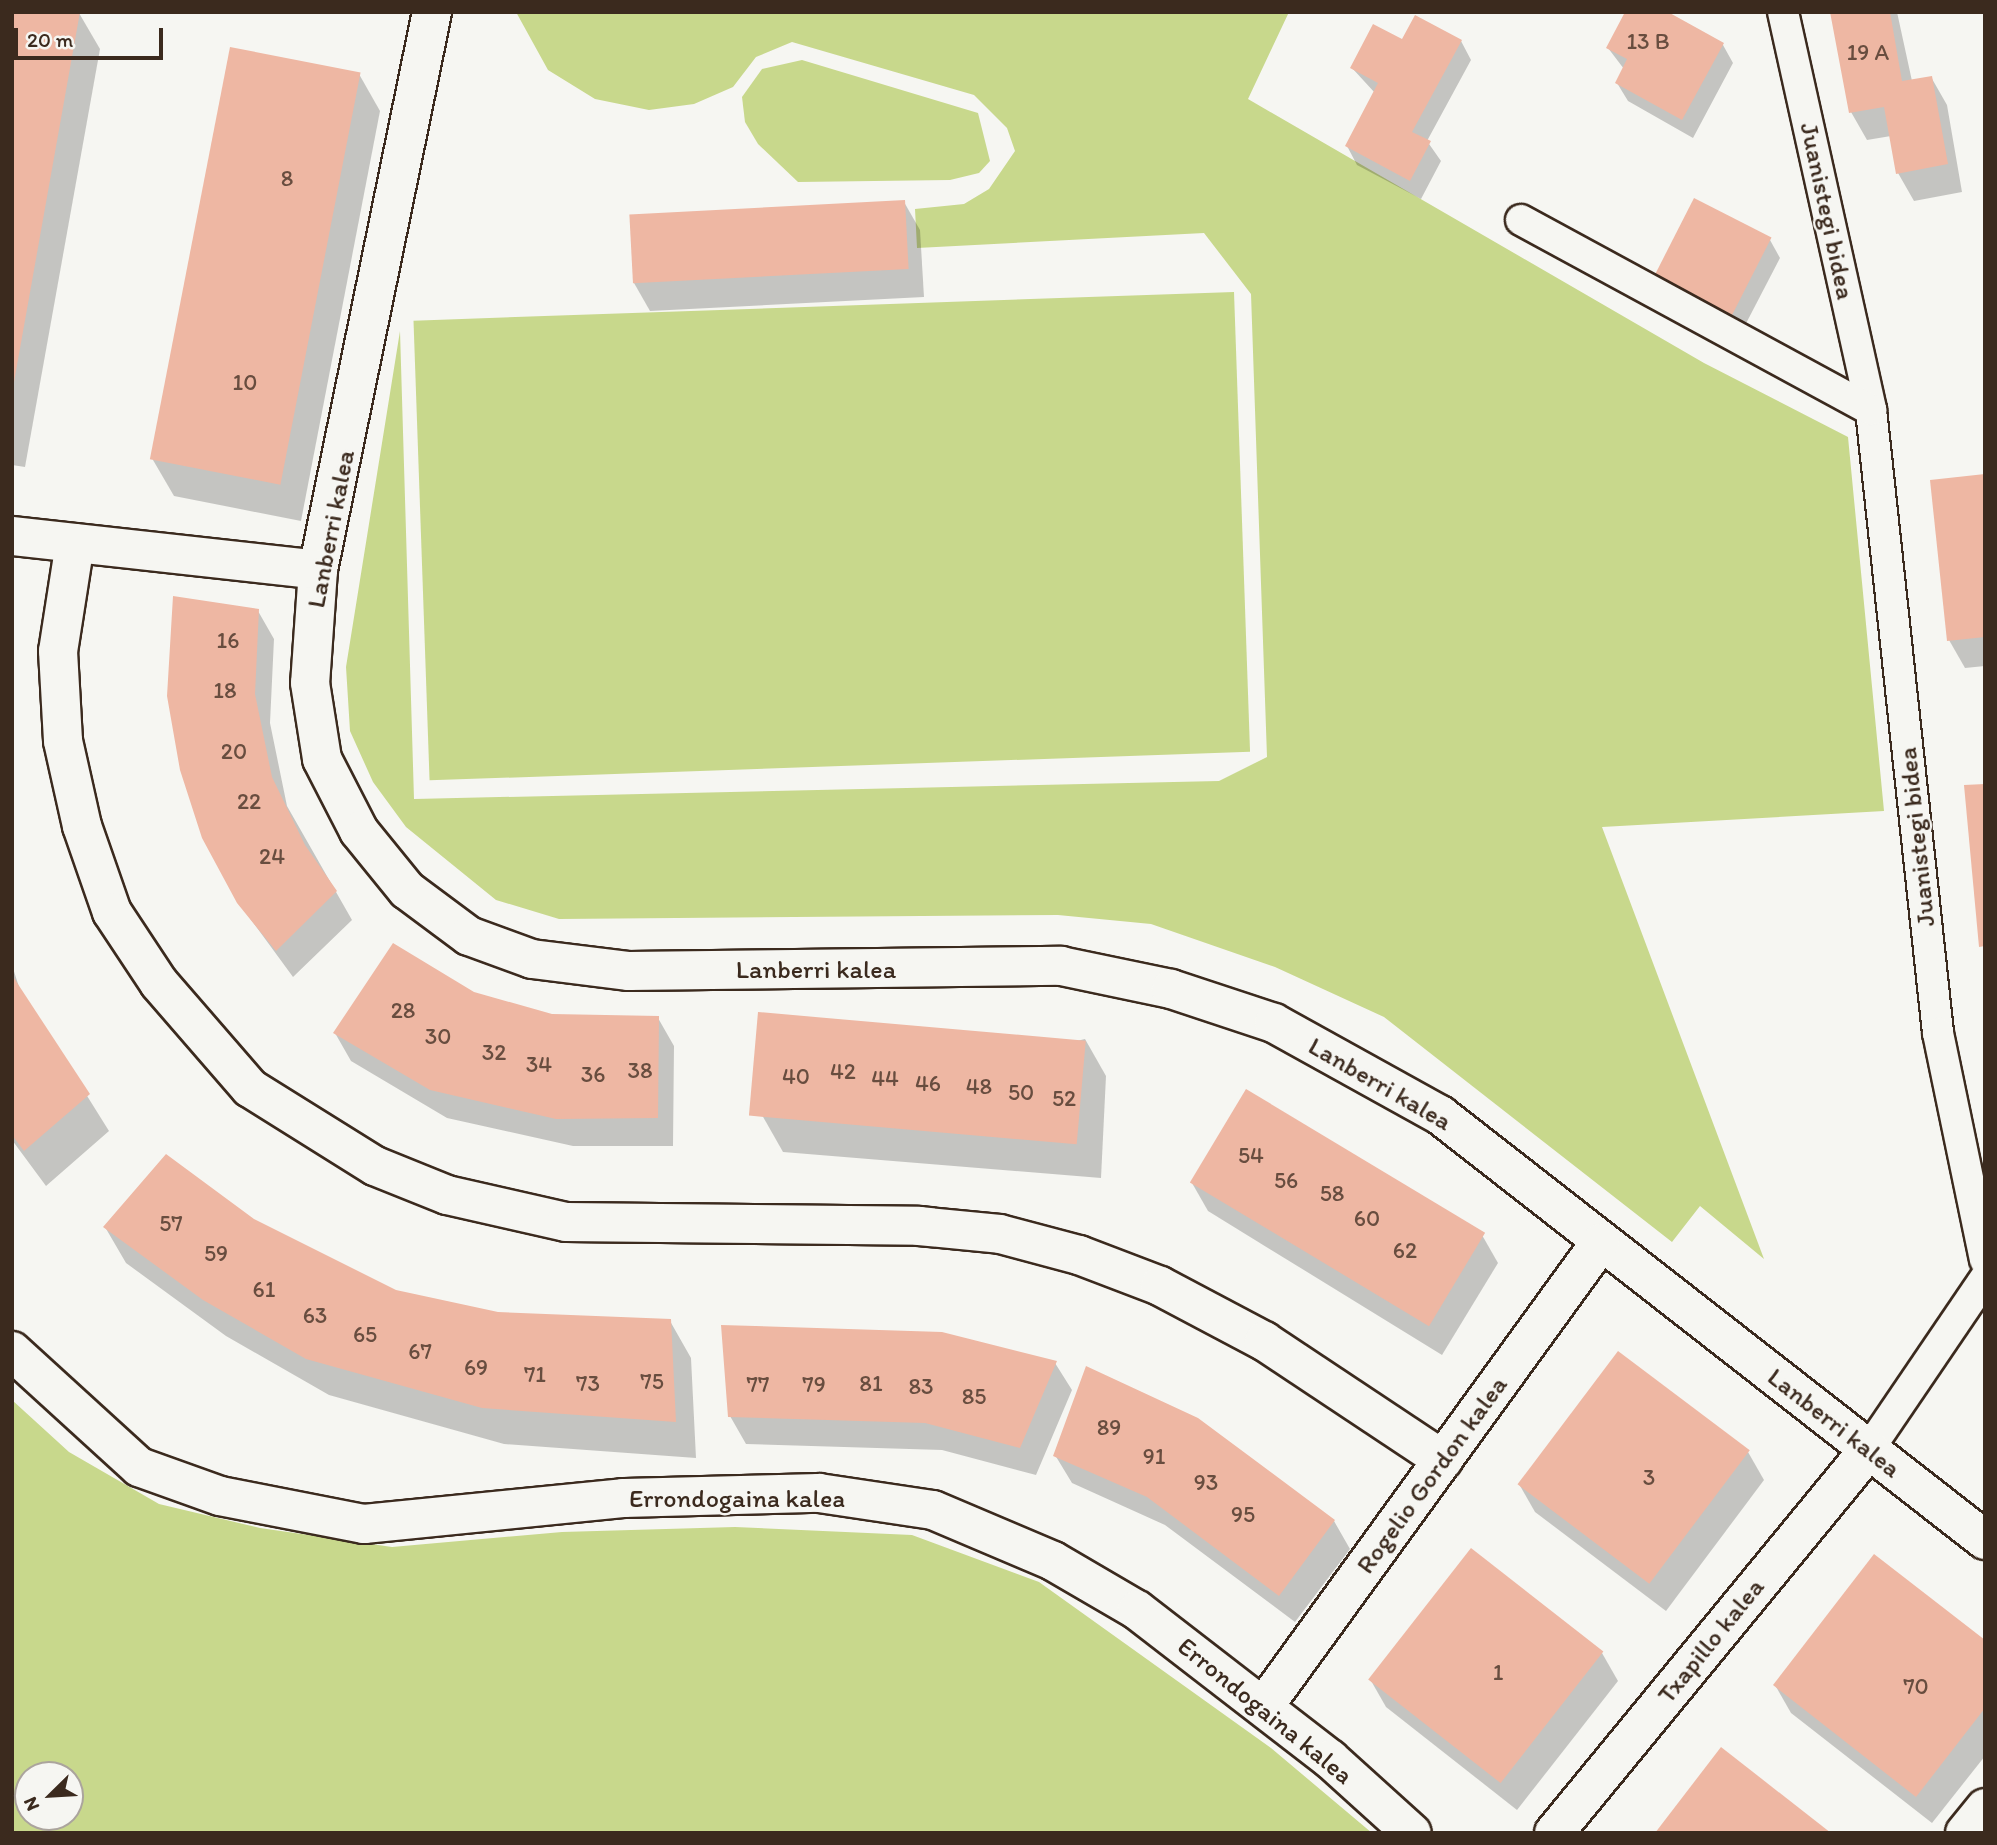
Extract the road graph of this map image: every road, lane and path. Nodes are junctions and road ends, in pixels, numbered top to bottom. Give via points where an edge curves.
1 (432, 12) edge
2 (1783, 12) edge
3 (1521, 220) dead end
4 (1871, 410) junction
5 (12, 536) edge
6 (75, 543) junction
7 (318, 570) junction
8 (1600, 1243) junction
9 (1985, 1260) edge
10 (1985, 1278) edge
11 (12, 1351) edge
12 (1869, 1449) junction
13 (1443, 1460) junction
14 (1985, 1540) edge
15 (1264, 1706) junction
16 (1985, 1808) edge
17 (1412, 1833) edge
18 (1554, 1833) edge
19 (1965, 1833) edge

1 - 7 street, Lanberri kalea
2 - 4 lane, Juanistegi bidea
3 - 4 lane
4 - 9 lane, Juanistegi bidea via 1938,1034
5 - 6 street
6 - 7 street
6 - 13 street via 58,652 63,741 82,827 112,912 159,983 250,1088 375,1166 447,1195 566,1222 919,1226 1000,1234 1079,1255 1160,1286 1264,1340
7 - 8 street, Lanberri kalea via 310,683 322,759 359,831 407,890 470,936 532,959 629,971 1060,966 1171,989 1274,1023 1440,1115
8 - 12 street, Lanberri kalea
8 - 13 street, Rogelio Gordon kalea
10 - 12 lane
11 - 15 street, Errondogaina kalea via 139,1466 220,1496 364,1524 623,1498 819,1493 933,1510 1052,1561 1138,1610
12 - 14 street, Lanberri kalea
12 - 18 street, Txapillo kalea
13 - 15 street, Rogelio Gordon kalea
15 - 17 street, Errondogaina kalea
16 - 19 street

